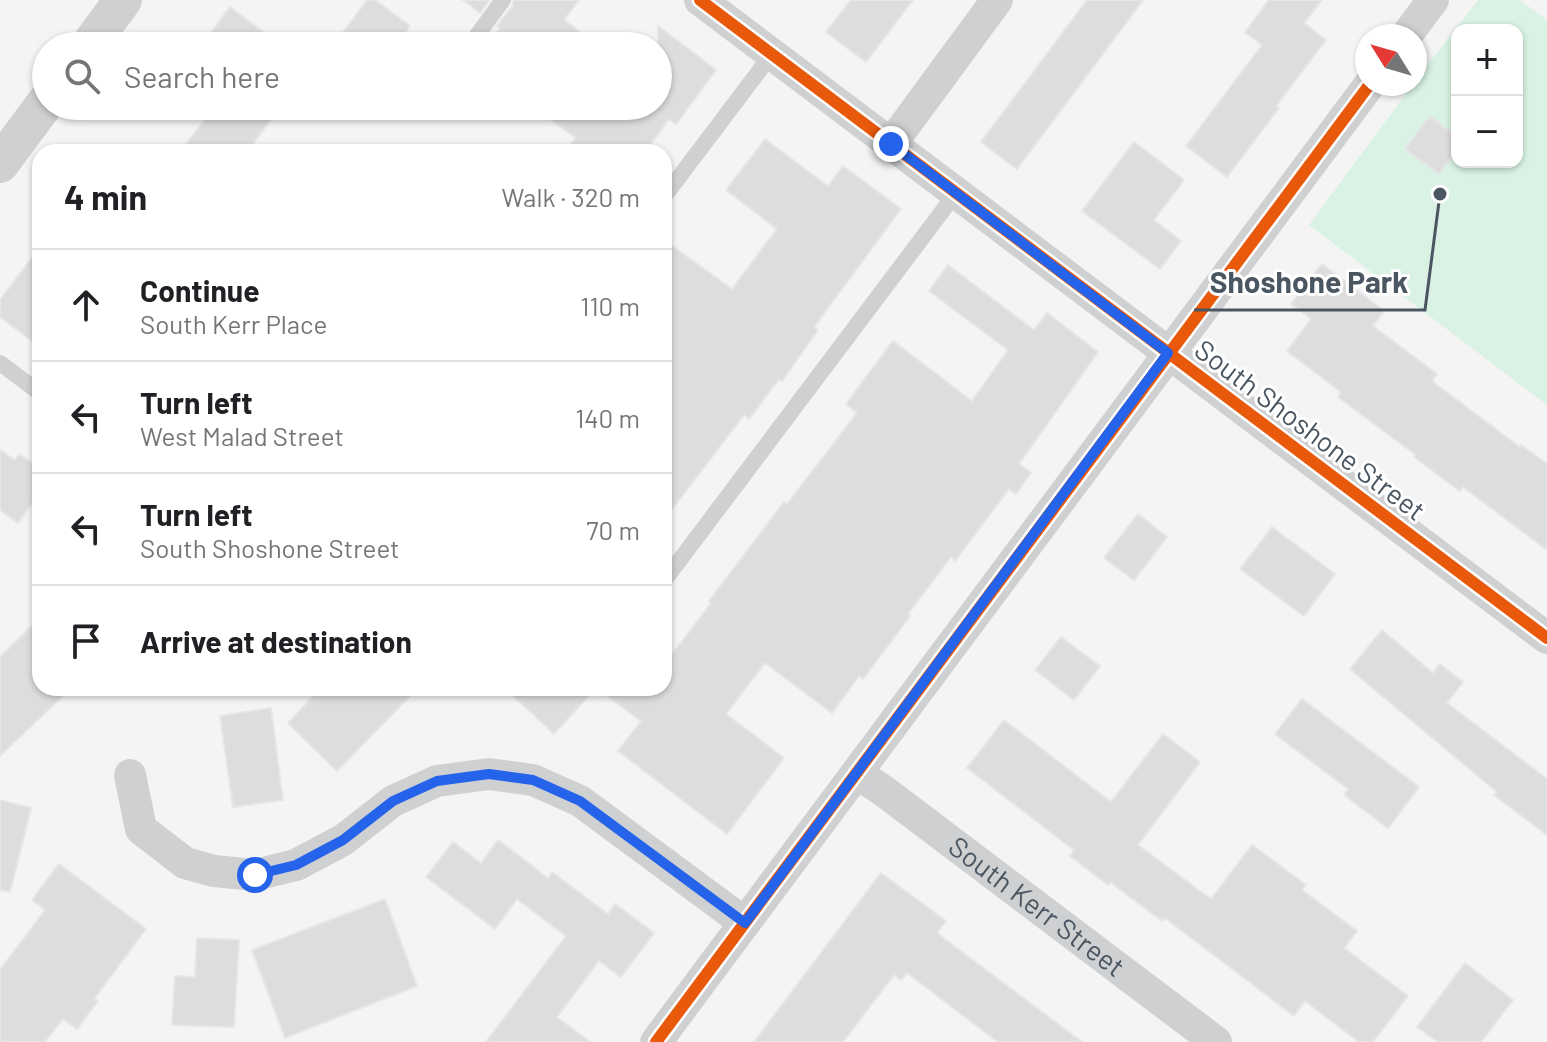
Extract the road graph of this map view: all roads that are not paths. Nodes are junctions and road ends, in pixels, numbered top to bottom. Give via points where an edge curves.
1 (123, 0) edge
2 (503, 0) edge
3 (700, 0) edge
4 (997, 0) edge
5 (1433, 0) edge
6 (1415, 24) edge
7 (99, 32) edge
8 (479, 32) edge
9 (772, 54) junction
10 (1361, 96) edge
11 (33, 120) edge
12 (891, 144) junction
13 (0, 164) edge
14 (672, 186) edge
15 (956, 193) junction
16 (1168, 353) junction
17 (0, 363) edge
18 (32, 387) edge
19 (672, 570) edge
20 (1547, 638) edge
21 (857, 773) junction
22 (130, 775) dead end
23 (745, 923) junction
24 (656, 1042) edge
25 (1216, 1042) edge

1 - 7 street
2 - 8 lane
3 - 9 street, South Shoshone Street
4 - 12 street
5 - 6 street
9 - 12 street, South Shoshone Street
9 - 14 lane
10 - 16 street
11 - 13 street
12 - 15 street, South Shoshone Street
15 - 16 street, South Shoshone Street
15 - 19 lane
16 - 20 street, South Shoshone Street
16 - 21 street
17 - 18 lane
21 - 23 street
21 - 25 street, South Kerr Street
22 - 23 street via 141,829 185,863 255,875 296,865 343,840 393,801 437,781 489,774 533,780 580,801
23 - 24 street

